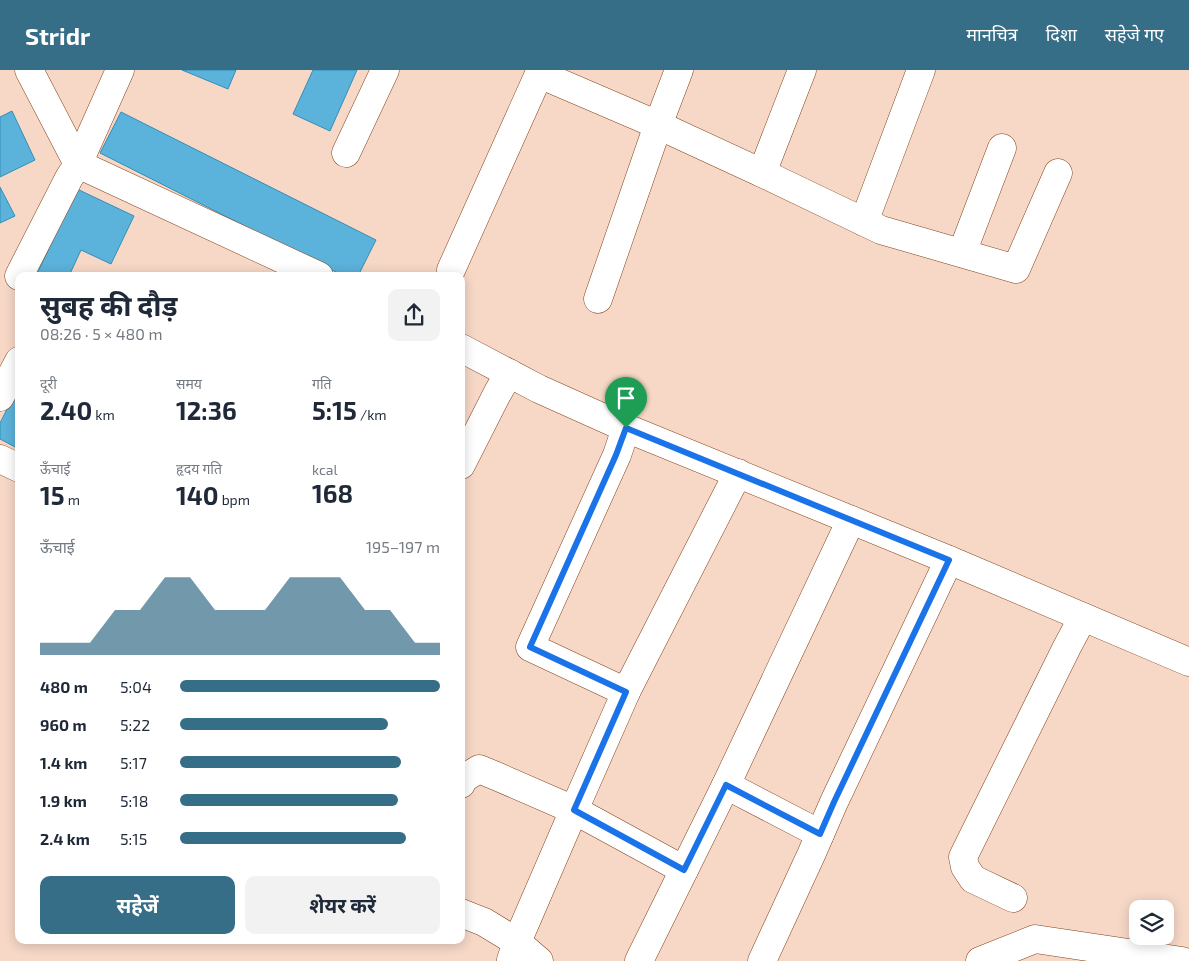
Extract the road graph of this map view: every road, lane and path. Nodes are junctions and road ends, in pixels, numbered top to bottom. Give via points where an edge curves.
1 (29, 70) edge
2 (120, 70) edge
3 (385, 70) edge
4 (679, 70) edge
5 (802, 70) edge
6 (921, 70) edge
7 (540, 72) edge
8 (658, 125) junction
9 (1002, 148) dead end
10 (346, 153) dead end
11 (78, 164) junction
12 (762, 173) junction
13 (1058, 173) dead end
14 (864, 222) junction
15 (962, 253) junction
16 (451, 270) dead end
17 (21, 272) edge
18 (310, 272) edge
19 (598, 299) dead end
20 (465, 350) edge
21 (15, 369) edge
22 (509, 373) junction
23 (0, 397) edge
24 (626, 428) junction
25 (465, 457) edge
26 (0, 459) edge
27 (15, 466) edge
28 (738, 473) junction
29 (851, 520) junction
30 (949, 560) junction
31 (1083, 617) junction
32 (1189, 662) edge
33 (626, 692) junction
34 (465, 778) edge
35 (726, 785) junction
36 (574, 810) junction
37 (820, 834) junction
38 (684, 870) junction
39 (1013, 898) dead end
40 (465, 915) edge
41 (514, 952) edge
42 (539, 961) edge
43 (639, 961) edge
44 (762, 961) edge
45 (980, 961) edge
46 (1182, 961) edge

1 - 11 street
2 - 11 street
3 - 10 street
4 - 8 street
5 - 12 street
6 - 14 street
7 - 8 street
7 - 16 street
8 - 12 street
8 - 19 street
9 - 15 street
11 - 17 street
11 - 18 street
12 - 14 street
13 - 15 street via 1016,269
14 - 15 street via 881,230
20 - 22 street
21 - 23 street
22 - 24 street
22 - 25 street
24 - 28 street
24 - 33 street via 530,647
26 - 27 street
28 - 29 street
28 - 33 street
29 - 30 street
29 - 35 street
30 - 31 street
30 - 37 street
31 - 32 street
31 - 39 street via 963,857 973,879
33 - 36 street
34 - 36 street via 479,769
35 - 37 street
35 - 38 street
36 - 38 street
36 - 41 street
37 - 44 street
38 - 43 street
40 - 41 street via 484,922
41 - 42 street
45 - 46 street via 1036,939

